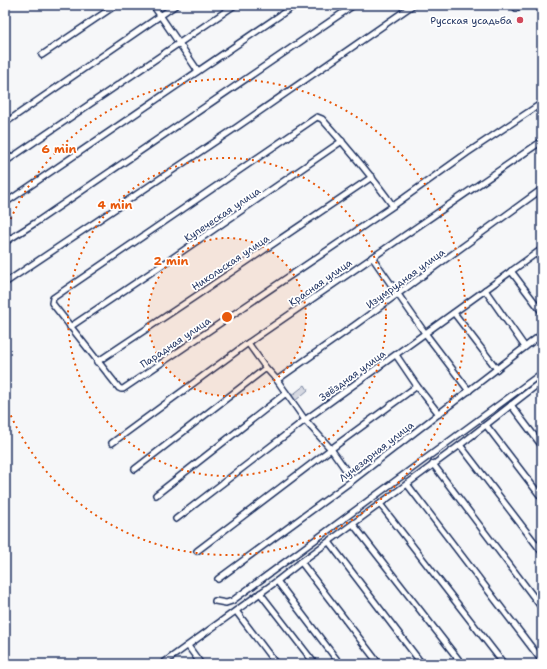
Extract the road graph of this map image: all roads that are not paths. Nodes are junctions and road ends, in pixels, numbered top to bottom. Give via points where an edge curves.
1 (116, 5) edge
2 (153, 5) edge
3 (176, 5) edge
4 (235, 5) edge
5 (295, 5) edge
6 (354, 5) edge
7 (400, 5) edge
8 (413, 5) edge
9 (404, 11) junction
10 (160, 16) junction
11 (178, 44) junction
12 (42, 55) dead end
13 (198, 71) junction
14 (542, 103) edge
15 (5, 123) edge
16 (342, 141) junction
17 (542, 141) edge
18 (5, 162) edge
19 (372, 177) junction
20 (542, 189) edge
21 (5, 203) edge
22 (393, 206) junction
23 (5, 242) edge
24 (542, 249) edge
25 (536, 253) junction
26 (372, 257) junction
27 (542, 261) edge
28 (511, 271) junction
29 (5, 282) edge
30 (485, 290) junction
31 (398, 294) junction
32 (454, 312) junction
33 (542, 312) edge
34 (70, 327) junction
35 (425, 333) junction
36 (542, 334) edge
37 (248, 342) junction
38 (525, 347) junction
39 (396, 354) junction
40 (97, 362) junction
41 (266, 368) junction
42 (497, 369) junction
43 (542, 373) edge
44 (277, 380) junction
45 (540, 383) edge
46 (417, 386) junction
47 (469, 391) junction
48 (542, 391) edge
49 (286, 393) junction
50 (511, 405) junction
51 (438, 414) junction
52 (305, 420) junction
53 (486, 425) junction
54 (112, 443) dead end
55 (460, 445) junction
56 (542, 446) edge
57 (331, 449) junction
58 (433, 464) junction
59 (135, 470) dead end
60 (354, 480) junction
61 (407, 484) junction
62 (156, 494) dead end
63 (542, 498) edge
64 (380, 504) junction
65 (176, 519) dead end
66 (353, 524) junction
67 (329, 542) junction
68 (197, 551) dead end
69 (542, 552) edge
70 (301, 562) junction
71 (218, 579) dead end
72 (277, 581) junction
73 (260, 593) junction
74 (216, 601) dead end
75 (542, 608) edge
76 (236, 610) junction
77 (188, 646) junction
78 (542, 661) edge
79 (162, 664) edge
80 (201, 664) edge
81 (276, 664) edge
82 (315, 664) edge
83 (340, 664) edge
84 (379, 664) edge
85 (422, 664) edge
86 (462, 664) edge
87 (504, 664) edge

1 - 12 street
2 - 10 street
3 - 10 street
4 - 11 street
5 - 13 street
6 - 23 street
7 - 9 street
8 - 9 street
9 - 29 street via 237,127
10 - 11 street
10 - 15 street
11 - 13 street
11 - 18 street
13 - 21 street
14 - 22 street, Парадная улица
16 - 19 street
16 - 34 street, Купеческая улица
16 - 34 street, Парадная улица via 322,119 316,118 53,298 53,305
17 - 26 street, Красная улица
19 - 22 street
19 - 40 street, Никольская улица
20 - 31 street, Изумрудная улица
22 - 40 street, Парадная улица via 123,389 119,388
24 - 25 street, Звёздная улица
25 - 27 street
25 - 28 street, Звёздная улица
26 - 31 street
26 - 37 street, Красная улица
28 - 30 street, Звёздная улица
28 - 33 street
30 - 32 street, Звёздная улица
30 - 38 street
31 - 35 street
31 - 44 street, Изумрудная улица
32 - 35 street, Звёздная улица
32 - 42 street
34 - 40 street, Парадная улица
35 - 39 street, Звёздная улица
35 - 47 street
36 - 38 street, Лучезарная улица
37 - 41 street
37 - 54 street, Красная улица
38 - 42 street, Лучезарная улица
39 - 46 street
39 - 52 street, Звёздная улица
41 - 44 street
41 - 59 street
42 - 47 street, Лучезарная улица
43 - 74 street via 232,601
44 - 49 street
45 - 48 street
45 - 50 street
46 - 51 street
46 - 57 street
47 - 51 street, Лучезарная улица
49 - 52 street
49 - 62 street
50 - 53 street
50 - 56 street
51 - 60 street, Лучезарная улица
52 - 57 street
52 - 65 street, Звёздная улица
53 - 55 street
53 - 63 street
55 - 58 street
55 - 69 street
57 - 60 street
57 - 68 street
58 - 61 street
58 - 75 street
60 - 71 street, Лучезарная улица
61 - 64 street
61 - 78 street
64 - 66 street
64 - 87 street
66 - 67 street
66 - 86 street
67 - 70 street
67 - 85 street
70 - 72 street
70 - 84 street
72 - 73 street
72 - 83 street
73 - 76 street
73 - 82 street
76 - 77 street
76 - 81 street
77 - 79 street
77 - 80 street

